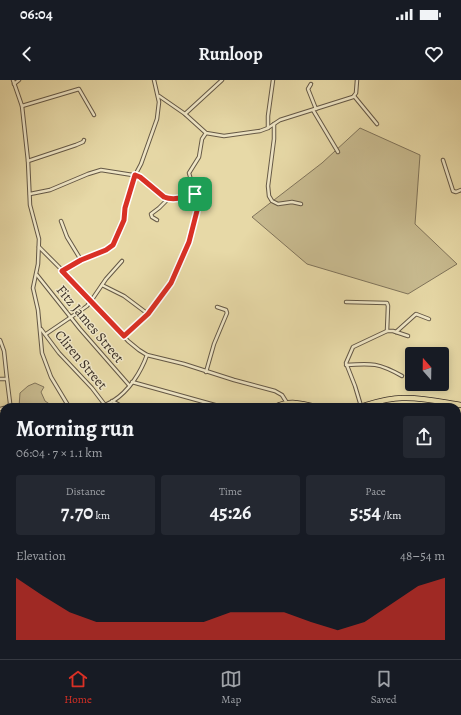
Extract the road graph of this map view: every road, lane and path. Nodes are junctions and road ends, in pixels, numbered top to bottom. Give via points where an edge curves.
1 (13, 80) edge
2 (19, 80) edge
3 (154, 80) edge
4 (222, 80) edge
5 (273, 80) edge
6 (356, 80) edge
7 (14, 84) junction
8 (311, 84) dead end
9 (159, 96) junction
10 (354, 96) junction
11 (22, 106) junction
12 (314, 109) junction
13 (185, 114) junction
14 (94, 115) dead end
15 (274, 124) junction
16 (377, 124) dead end
17 (268, 128) junction
18 (206, 133) junction
19 (84, 140) dead end
20 (338, 152) dead end
21 (443, 160) dead end
22 (28, 161) junction
23 (135, 175) junction
24 (461, 190) edge
25 (30, 194) junction
26 (195, 194) junction
27 (168, 199) junction
28 (301, 204) dead end
29 (157, 220) dead end
30 (61, 221) dead end
31 (39, 247) junction
32 (81, 260) junction
33 (122, 261) dead end
34 (62, 271) junction
35 (36, 275) junction
36 (102, 285) junction
37 (91, 301) junction
38 (346, 302) dead end
39 (217, 307) dead end
40 (148, 314) junction
41 (71, 317) junction
42 (429, 319) dead end
43 (40, 329) junction
44 (387, 331) junction
45 (396, 332) junction
46 (46, 334) junction
47 (124, 336) junction
48 (408, 336) dead end
49 (0, 340) edge
50 (147, 355) junction
51 (346, 365) junction
52 (206, 372) junction
53 (402, 376) dead end
54 (0, 379) edge
55 (6, 379) junction
56 (132, 382) junction
57 (129, 385) junction
58 (112, 401) junction
59 (9, 403) edge
60 (67, 403) edge
61 (103, 403) edge
62 (108, 403) edge
63 (116, 403) edge
64 (207, 403) edge
65 (288, 403) joint
66 (296, 403) edge
67 (359, 403) edge
68 (374, 403) edge
69 (448, 403) edge

1 - 7 street
2 - 7 street
3 - 9 street
4 - 13 street
5 - 17 street
6 - 10 street
7 - 11 street
8 - 12 street via 308,89
9 - 13 street
9 - 23 street via 158,113 150,142 140,169
10 - 12 street
10 - 16 street
11 - 14 street via 78,89
11 - 22 street
12 - 15 street
12 - 20 street
13 - 18 street
15 - 17 street
15 - 28 street via 269,196 278,204
17 - 18 street via 224,136
18 - 26 street via 202,139 199,157 189,173
19 - 22 street
21 - 24 street via 453,191
22 - 25 street
23 - 25 street via 97,171 50,190
23 - 27 street
23 - 32 street via 124,220 113,245
25 - 31 street
26 - 27 street
26 - 40 street via 199,203 183,255 170,286
27 - 29 street via 151,214
30 - 32 street
31 - 34 street
31 - 35 street
32 - 34 street
33 - 36 street
34 - 37 street
35 - 41 street, Fitz James Street
35 - 43 street via 33,288
36 - 37 street
36 - 40 street via 124,296
37 - 41 street
37 - 47 street
38 - 44 street via 387,303
39 - 52 street via 226,310 227,313
40 - 47 street
41 - 46 street
41 - 57 street, Fitz James Street
42 - 45 street via 416,314
43 - 46 street, Cliren Street
43 - 60 street via 43,357 51,377
44 - 45 street
44 - 51 street via 353,347
45 - 48 street
46 - 61 street, Cliren Street via 59,353
47 - 50 street via 134,347
49 - 55 street via 4,351
50 - 52 street
50 - 56 street via 140,372
51 - 53 street via 377,364
51 - 67 street
52 - 65 street via 275,391 282,394
54 - 55 street
55 - 59 street
56 - 57 street
56 - 64 street
57 - 58 street
58 - 62 street
58 - 63 street
65 - 66 main road
68 - 69 main road via 402,398

